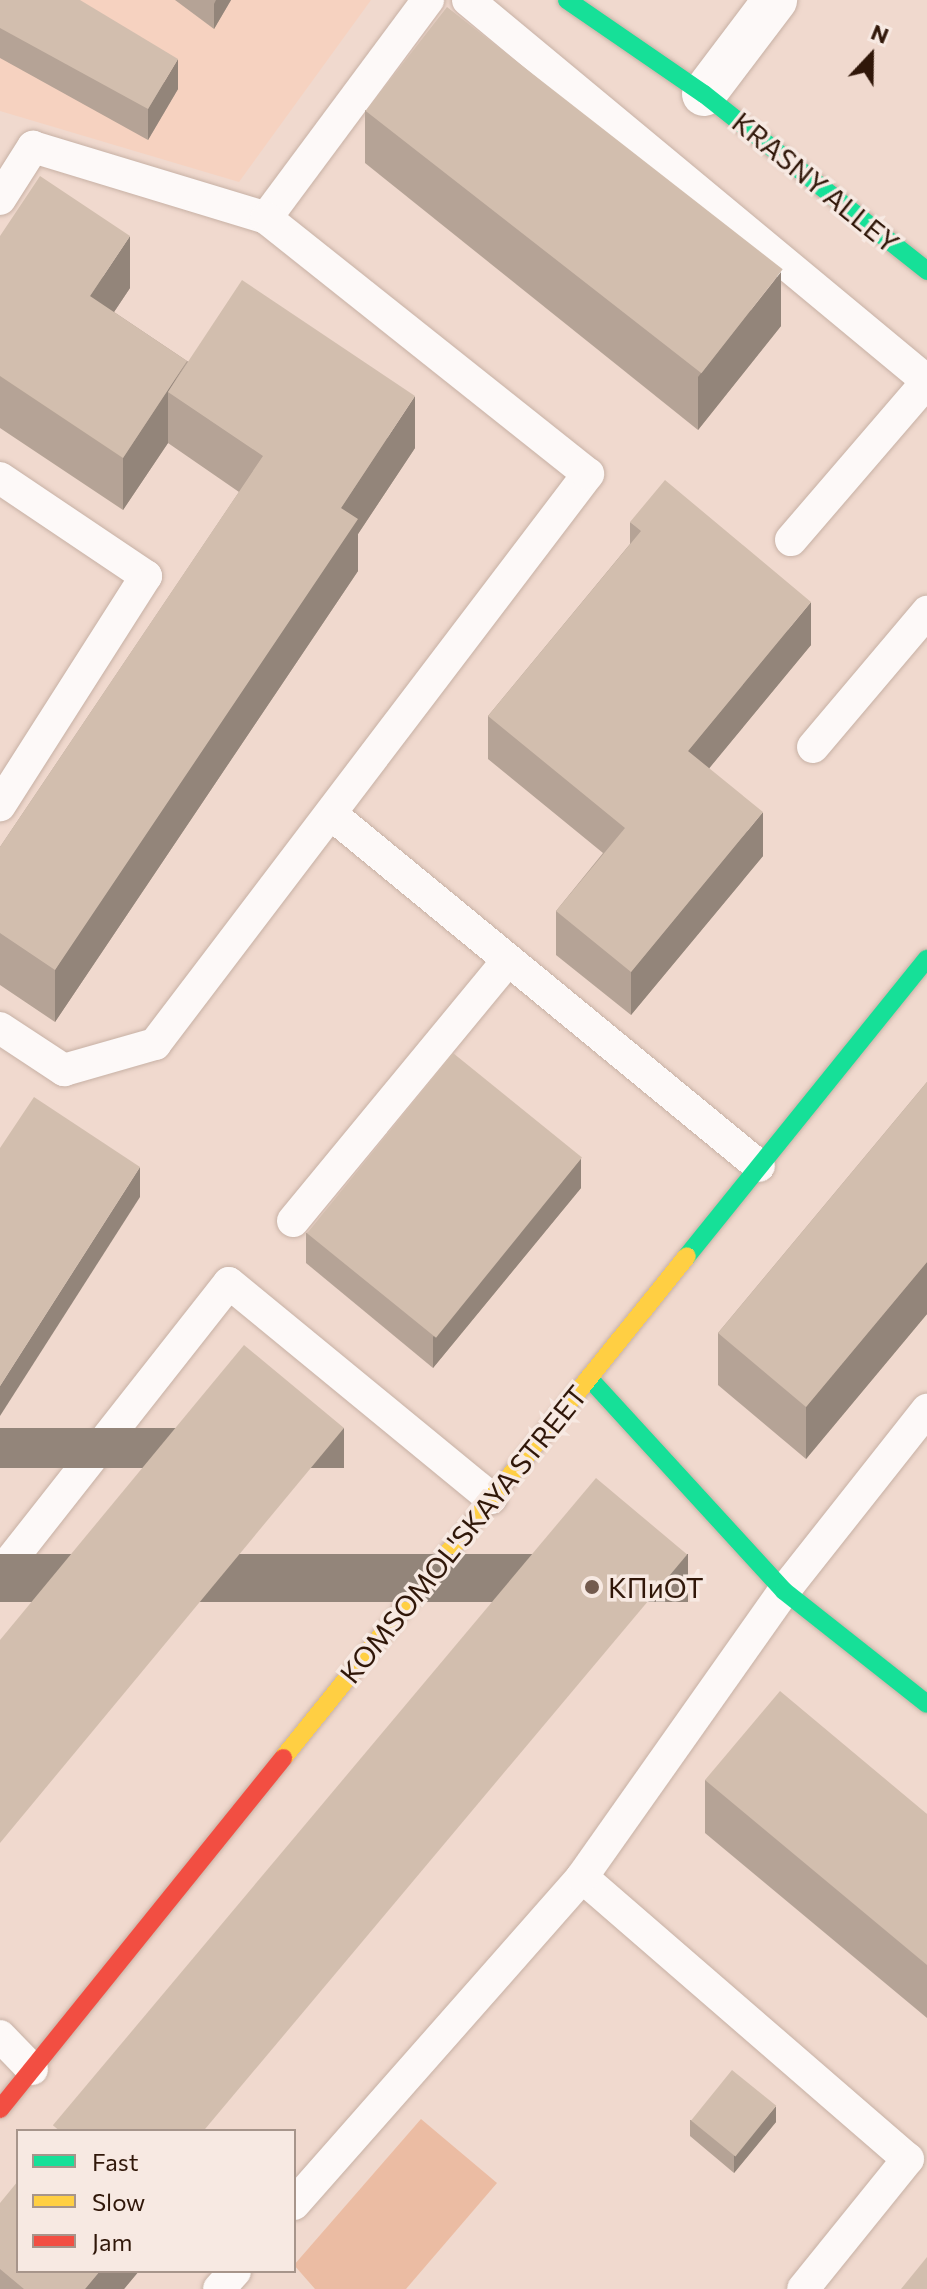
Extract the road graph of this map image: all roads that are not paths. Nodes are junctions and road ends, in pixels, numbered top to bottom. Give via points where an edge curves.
1 (428, 0) edge
2 (468, 0) edge
3 (567, 0) edge
4 (775, 0) edge
5 (704, 94) junction
6 (0, 199) edge
7 (266, 218) junction
8 (927, 271) edge
9 (927, 382) edge
10 (0, 478) edge
11 (791, 540) dead end
12 (927, 612) edge
13 (813, 747) dead end
14 (0, 805) edge
15 (331, 814) junction
16 (927, 959) edge
17 (508, 960) junction
18 (0, 1028) edge
19 (759, 1166) junction
20 (293, 1221) dead end
21 (589, 1378) junction
22 (927, 1410) edge
23 (491, 1498) junction
24 (0, 1574) edge
25 (784, 1591) junction
26 (927, 1704) edge
27 (582, 1877) junction
28 (0, 2036) edge
29 (32, 2069) junction
30 (0, 2109) edge
31 (296, 2202) edge
32 (233, 2273) edge
33 (219, 2289) edge
34 (803, 2289) edge

1 - 7 lane
2 - 9 lane
3 - 5 street, KRASNY ALLEY
4 - 5 street
5 - 8 street, KRASNY ALLEY
6 - 7 lane via 33,147
7 - 15 lane via 588,474
9 - 11 lane
10 - 14 lane via 146,576
12 - 13 lane
15 - 17 lane
15 - 18 lane via 155,1044 64,1070
16 - 19 street, KOMSOMOL'SKAYA STREET
17 - 19 lane
17 - 20 lane
19 - 21 street, KOMSOMOL'SKAYA STREET
21 - 23 street, KOMSOMOL'SKAYA STREET
21 - 25 street
22 - 25 lane
23 - 24 lane via 229,1283
23 - 29 street, KOMSOMOL'SKAYA STREET
25 - 26 street
25 - 27 lane
27 - 31 lane
27 - 34 lane via 908,2159
28 - 29 lane
29 - 30 street, KOMSOMOL'SKAYA STREET
32 - 33 lane

